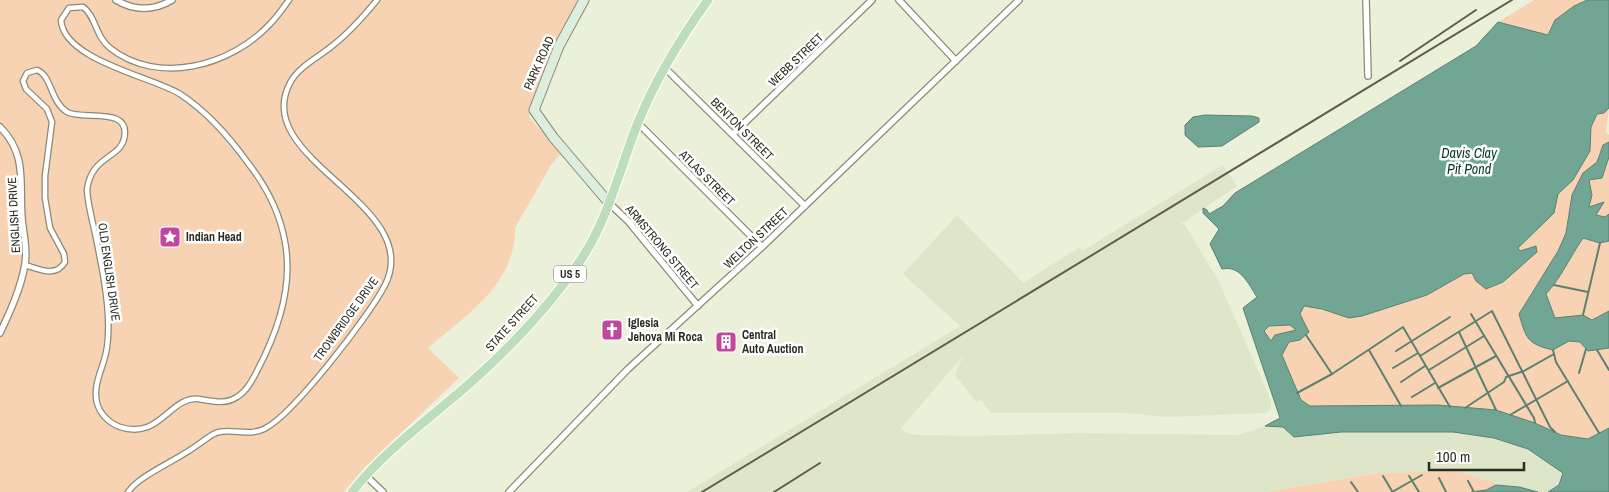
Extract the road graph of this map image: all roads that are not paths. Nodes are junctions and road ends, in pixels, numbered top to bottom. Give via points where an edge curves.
1 (116, 0) edge
2 (172, 0) edge
3 (289, 0) edge
4 (377, 0) edge
5 (584, 0) edge
6 (708, 0) edge
7 (872, 0) edge
8 (899, 0) edge
9 (1019, 0) edge
10 (1366, 0) edge
11 (956, 60) junction
12 (664, 67) junction
13 (1368, 76) dead end
14 (638, 123) junction
15 (0, 127) edge
16 (733, 134) junction
17 (609, 203) junction
18 (805, 206) junction
19 (762, 247) junction
20 (25, 264) junction
21 (698, 306) junction
22 (0, 333) edge
23 (365, 475) junction
24 (128, 492) edge
25 (352, 492) edge
26 (383, 492) edge
27 (509, 492) edge

1 - 2 street via 142,9
3 - 20 street, OLD ENGLISH DRIVE via 269,25 233,52 207,63 176,68 144,64 116,52 99,37 91,15 83,7 69,8 62,16 63,29 84,50 119,70 174,90 201,111 249,164 269,197 282,230 287,260 283,302 274,333 245,391 232,400 180,402 159,422 143,428 123,428 106,418 97,402 96,386 107,347 107,322 87,190 90,177 99,163 122,145 124,128 112,117 66,111 52,94 45,75 36,70 27,73 24,81 26,89 47,108 52,122 45,198 50,228 64,254 64,262 54,272
4 - 24 street, TROWBRIDGE DRIVE via 350,31 294,77 287,91 285,108 287,123 296,140 383,233 391,262 385,285 337,352 280,419 256,432 215,433 138,482
5 - 17 main road, PARK ROAD via 559,46 534,110
6 - 12 main road, STATE STREET / US 5
7 - 16 street, WEBB STREET
8 - 11 street
9 - 11 street, WELTON STREET
10 - 13 street
11 - 18 street, WELTON STREET
12 - 14 main road, STATE STREET / US 5
12 - 16 street, BENTON STREET
14 - 17 main road, STATE STREET / US 5
14 - 19 street, ATLAS STREET
15 - 20 street, ENGLISH DRIVE via 14,146 21,166
16 - 18 street, BENTON STREET
17 - 21 street, ARMSTRONG STREET
17 - 23 main road, STATE STREET / US 5 via 581,260 524,330 486,369
18 - 19 street, WELTON STREET
19 - 21 street, WELTON STREET
20 - 22 street, ENGLISH DRIVE
21 - 27 street, WELTON STREET via 628,369
23 - 25 main road, STATE STREET / US 5
23 - 26 street

